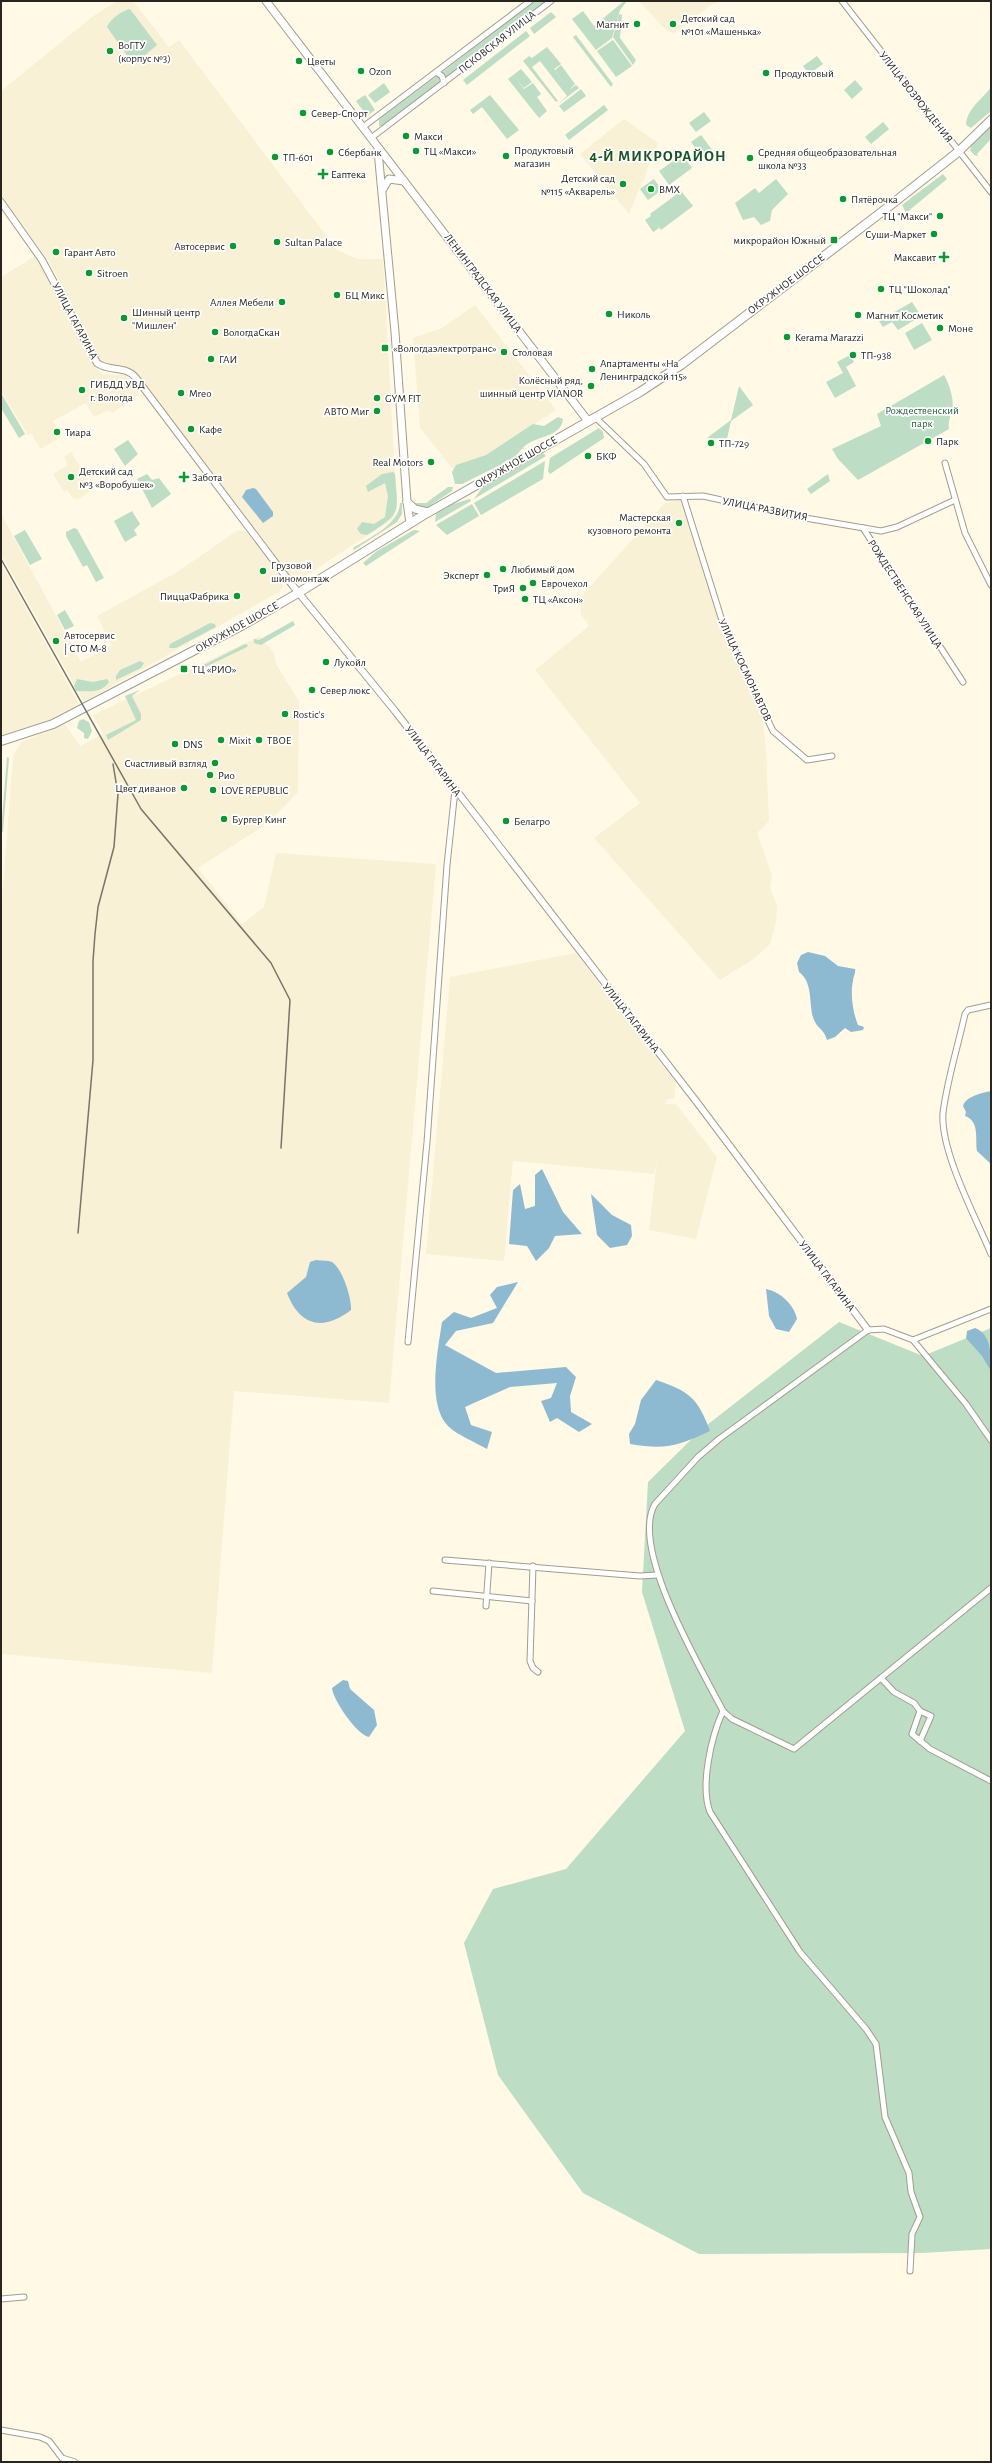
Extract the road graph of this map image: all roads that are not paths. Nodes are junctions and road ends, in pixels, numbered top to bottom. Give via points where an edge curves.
1 (266, 1) edge
2 (530, 1) edge
3 (551, 1) edge
4 (842, 1) edge
5 (436, 72) junction
6 (444, 83) junction
7 (991, 120) edge
8 (363, 127) junction
9 (371, 138) junction
10 (377, 147) junction
11 (958, 152) junction
12 (404, 181) junction
13 (383, 189) junction
14 (991, 192) edge
15 (1, 202) edge
16 (592, 419) junction
17 (945, 463) dead end
18 (683, 496) junction
19 (955, 500) junction
20 (407, 502) junction
21 (428, 512) junction
22 (410, 523) junction
23 (863, 528) junction
24 (991, 585) edge
25 (298, 593) junction
26 (963, 682) dead end
27 (1, 741) edge
28 (832, 756) dead end
29 (455, 790) junction
30 (991, 1005) edge
31 (991, 1254) edge
32 (991, 1309) edge
33 (868, 1330) junction
34 (912, 1340) junction
35 (408, 1342) dead end
36 (991, 1440) edge
37 (444, 1560) dead end
38 (489, 1563) junction
39 (533, 1566) junction
40 (657, 1575) junction
41 (991, 1588) edge
42 (433, 1591) dead end
43 (487, 1597) junction
44 (532, 1601) junction
45 (486, 1606) dead end
46 (538, 1672) dead end
47 (882, 1678) junction
48 (920, 1711) junction
49 (723, 1712) junction
50 (920, 1741) junction
51 (991, 1781) edge
52 (910, 2271) dead end
53 (24, 2297) dead end
54 (1, 2299) edge
55 (1, 2430) edge
56 (75, 2462) edge

1 - 8 main road, ЛЕНИНГРАДСКАЯ УЛИЦА
2 - 5 street, ПСКОВСКАЯ УЛИЦА
3 - 6 street, ПСКОВСКАЯ УЛИЦА
4 - 11 street, УЛИЦА ВОЗРОЖДЕНИЯ
5 - 6 street via 442,76
5 - 8 street, ПСКОВСКАЯ УЛИЦА
6 - 9 street, ПСКОВСКАЯ УЛИЦА
7 - 11 main road, ОКРУЖНОЕ ШОССЕ
8 - 9 main road, ЛЕНИНГРАДСКАЯ УЛИЦА
9 - 10 main road, ЛЕНИНГРАДСКАЯ УЛИЦА
10 - 12 main road, ЛЕНИНГРАДСКАЯ УЛИЦА
10 - 13 main road, ЛЕНИНГРАДСКАЯ УЛИЦА
11 - 14 street, УЛИЦА ВОЗРОЖДЕНИЯ
11 - 16 main road, ОКРУЖНОЕ ШОССЕ via 681,365
12 - 13 main road via 389,179
12 - 16 main road, ЛЕНИНГРАДСКАЯ УЛИЦА
13 - 20 main road, ЛЕНИНГРАДСКАЯ УЛИЦА
15 - 25 street, УЛИЦА ГАГАРИНА via 42,260 97,363 134,374
16 - 18 street, УЛИЦА РАЗВИТИЯ via 644,464 667,497
16 - 21 main road, ОКРУЖНОЕ ШОССЕ
17 - 19 street
18 - 23 street, УЛИЦА РАЗВИТИЯ via 703,496
18 - 28 street, УЛИЦА КОСМОНАВТОВ via 724,627 773,731 807,760
19 - 23 street, РОЖДЕСТВЕНСКАЯ УЛИЦА via 888,530
19 - 24 street via 965,533
20 - 21 main road via 415,509
20 - 22 main road, ЛЕНИНГРАДСКАЯ УЛИЦА
21 - 22 main road, ОКРУЖНОЕ ШОССЕ
22 - 25 main road, ОКРУЖНОЕ ШОССЕ
23 - 26 street, РОЖДЕСТВЕНСКАЯ УЛИЦА
25 - 27 main road, ОКРУЖНОЕ ШОССЕ via 53,724
25 - 29 street, УЛИЦА ГАГАРИНА via 395,711
29 - 33 street, УЛИЦА ГАГАРИНА via 743,1163
29 - 35 street
30 - 31 street via 968,1010 965,1014 943,1113 944,1132 950,1156
32 - 34 street
33 - 34 street via 884,1329
33 - 40 street via 719,1439 675,1480 651,1511 649,1536
34 - 36 street via 966,1404
37 - 38 street
38 - 39 street
38 - 43 street
39 - 40 street via 640,1576
39 - 44 street
40 - 49 street
41 - 47 street
42 - 43 street
43 - 44 street
43 - 45 street
44 - 46 street via 530,1662
47 - 48 street via 894,1692 914,1703
47 - 49 street via 794,1749 732,1719
48 - 50 street via 912,1734
48 - 50 street via 931,1716
49 - 52 street via 718,1722 708,1767 709,1808 800,1952 876,2044 885,2117 908,2173 911,2192 920,2217 912,2234
50 - 51 street
53 - 54 street
55 - 56 street via 40,2437 54,2445 62,2458

